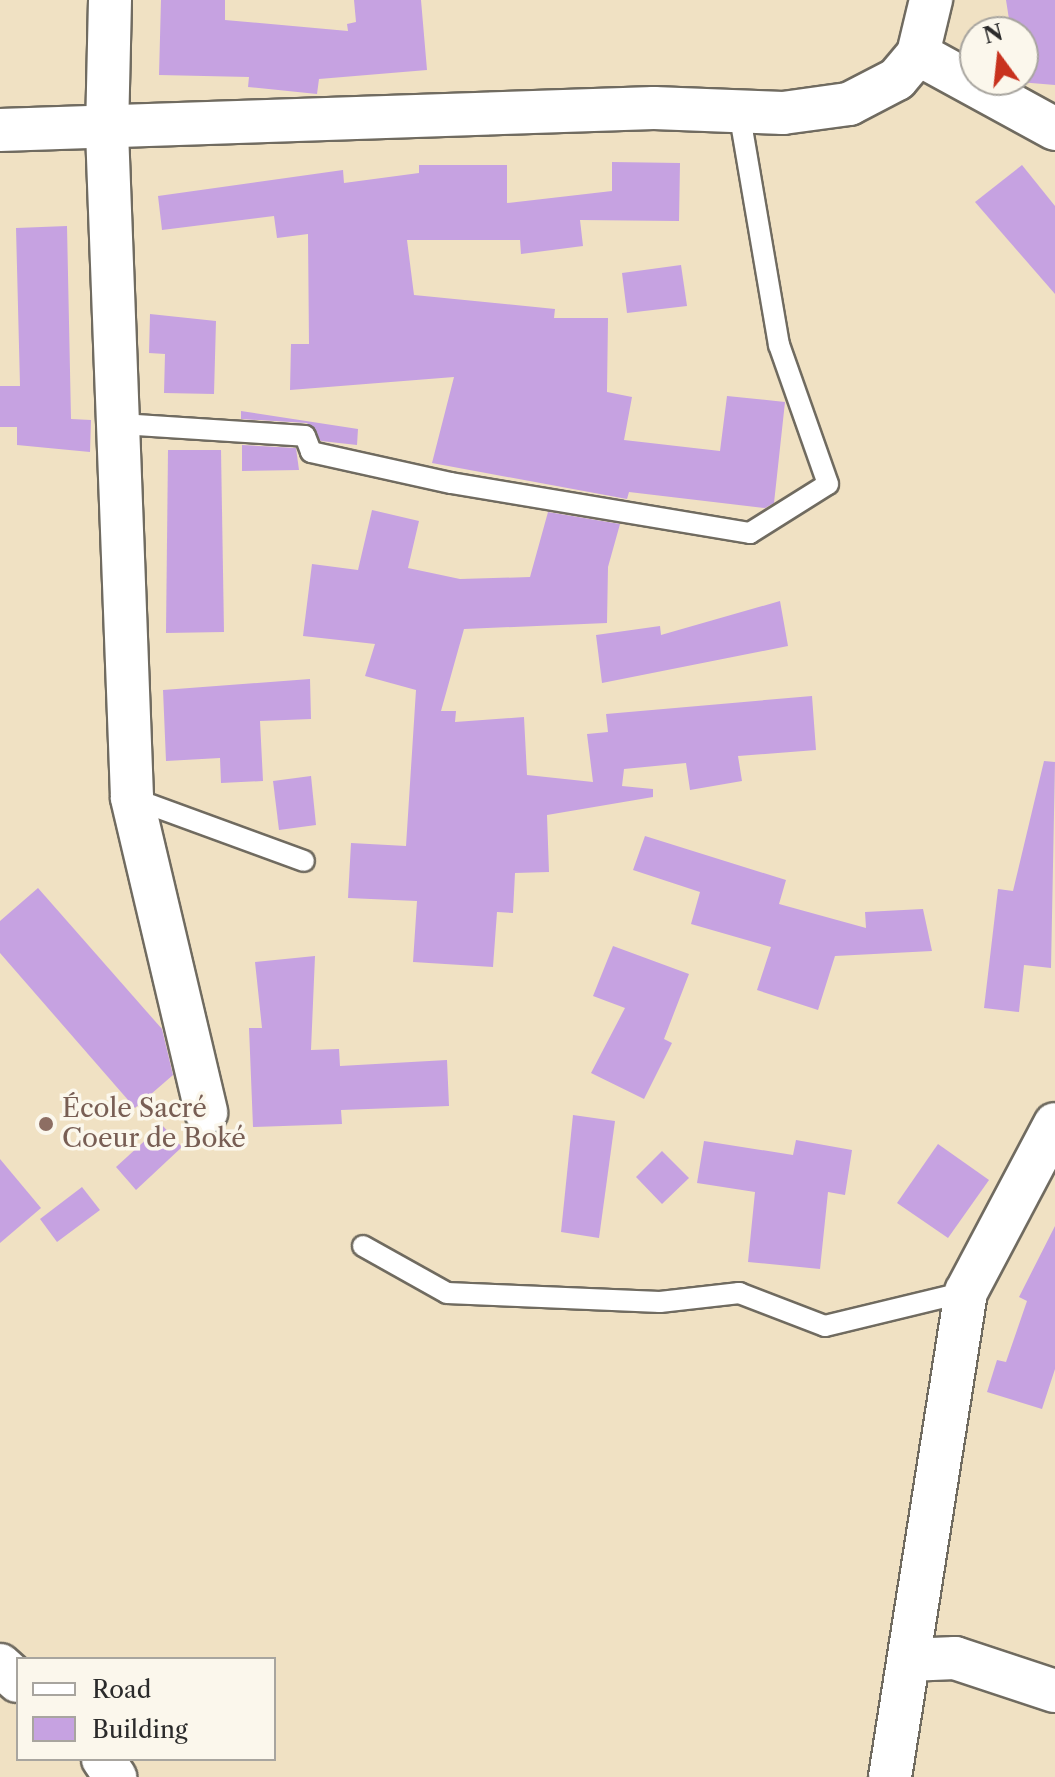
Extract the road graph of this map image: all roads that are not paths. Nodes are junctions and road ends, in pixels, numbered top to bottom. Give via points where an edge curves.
1 (110, 0) edge
2 (931, 0) edge
3 (918, 54) junction
4 (739, 111) junction
5 (1055, 129) edge
6 (0, 130) edge
7 (107, 131) junction
8 (121, 424) junction
9 (132, 798) junction
10 (304, 861) dead end
11 (206, 1112) dead end
12 (1055, 1124) edge
13 (363, 1246) dead end
14 (966, 1292) junction
15 (909, 1660) junction
16 (0, 1665) edge
17 (16, 1679) edge
18 (1055, 1691) edge
19 (890, 1777) edge

1 - 7 street
2 - 3 street
3 - 4 street via 897,79 849,104
3 - 5 street
4 - 7 street
4 - 8 lane via 779,345 828,484 750,533 451,483 311,452 305,436
6 - 7 street
7 - 8 street
8 - 9 street
9 - 10 lane
9 - 11 street
12 - 14 street
13 - 14 lane via 447,1293 660,1302 739,1293 825,1326
14 - 15 street
15 - 18 street via 955,1658
15 - 19 street
16 - 17 street

